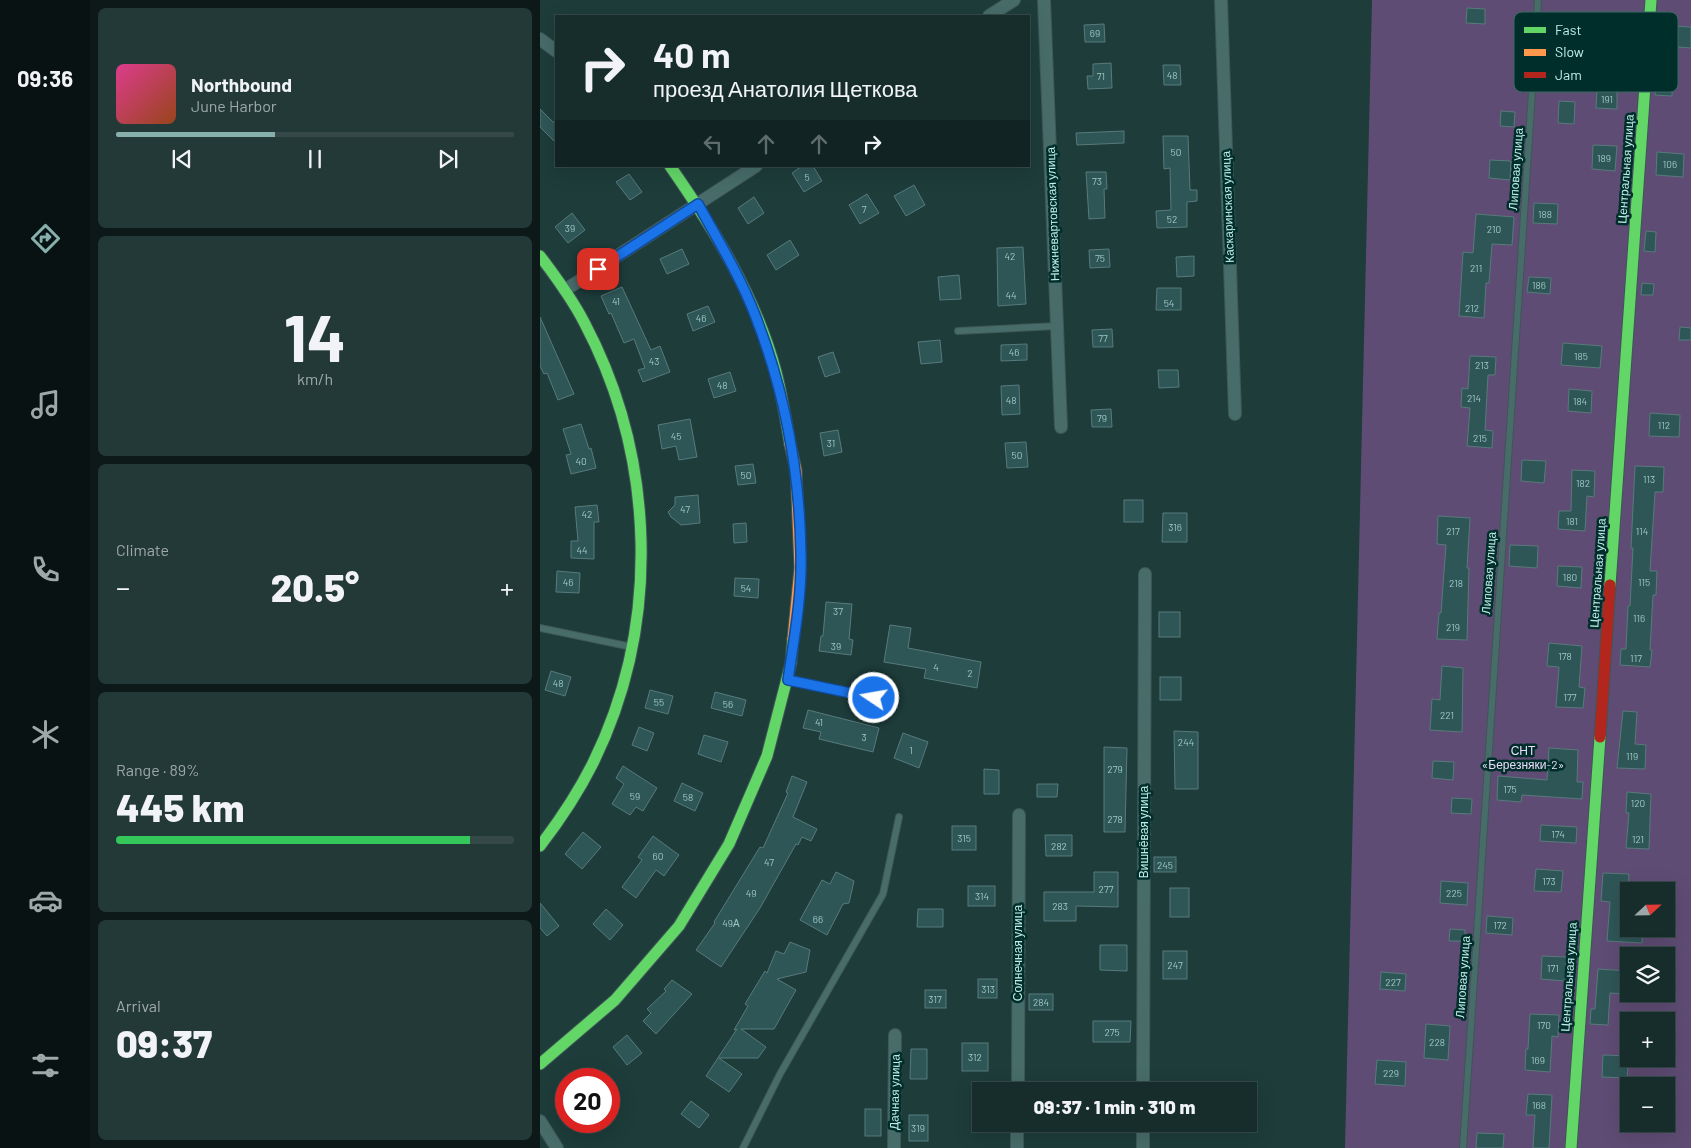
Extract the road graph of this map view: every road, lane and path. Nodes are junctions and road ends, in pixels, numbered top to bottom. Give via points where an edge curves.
1 (1014, 0) edge
2 (1044, 0) edge
3 (1221, 0) edge
4 (991, 15) edge
5 (540, 39) edge
6 (555, 50) edge
7 (1532, 92) edge
8 (1645, 92) edge
9 (671, 167) edge
10 (754, 167) edge
11 (698, 204) junction
12 (540, 256) edge
13 (565, 290) junction
14 (1057, 326) junction
15 (958, 331) dead end
16 (1235, 414) dead end
17 (1061, 427) dead end
18 (1145, 574) dead end
19 (540, 628) edge
20 (633, 648) junction
21 (788, 680) junction
22 (874, 698) dead end
23 (1019, 815) dead end
24 (899, 817) dead end
25 (540, 846) edge
26 (895, 1035) dead end
27 (540, 1064) edge
28 (1018, 1082) edge
29 (1143, 1082) edge
30 (540, 1121) edge
31 (1017, 1132) edge
32 (1143, 1132) edge
33 (557, 1148) edge
34 (743, 1148) edge
35 (894, 1148) edge
36 (1017, 1148) edge
37 (1143, 1148) edge
38 (1463, 1148) edge
39 (1571, 1148) edge

1 - 4 street
2 - 14 street, Нижневартовская улица
3 - 16 street, Каскаринская улица
5 - 6 street
7 - 38 lane, Липовая улица
8 - 39 street, Центральная улица
9 - 11 street
10 - 11 street
11 - 13 street
11 - 21 street via 729,257 755,314 775,372 790,433 799,495 801,557 798,619
12 - 13 street
13 - 20 street via 608,373 624,417 634,462 643,555
14 - 15 lane
14 - 17 street, Нижневартовская улица
18 - 29 street, Вишнёвая улица
19 - 20 lane
20 - 25 street via 605,737 585,779
21 - 22 lane
21 - 27 street via 772,741 751,799 724,855 692,908 654,958 612,1004
23 - 28 street, Солнечная улица
24 - 34 lane via 883,894 780,1074
26 - 35 street, Дачная улица
30 - 33 street
31 - 36 street
32 - 37 street

